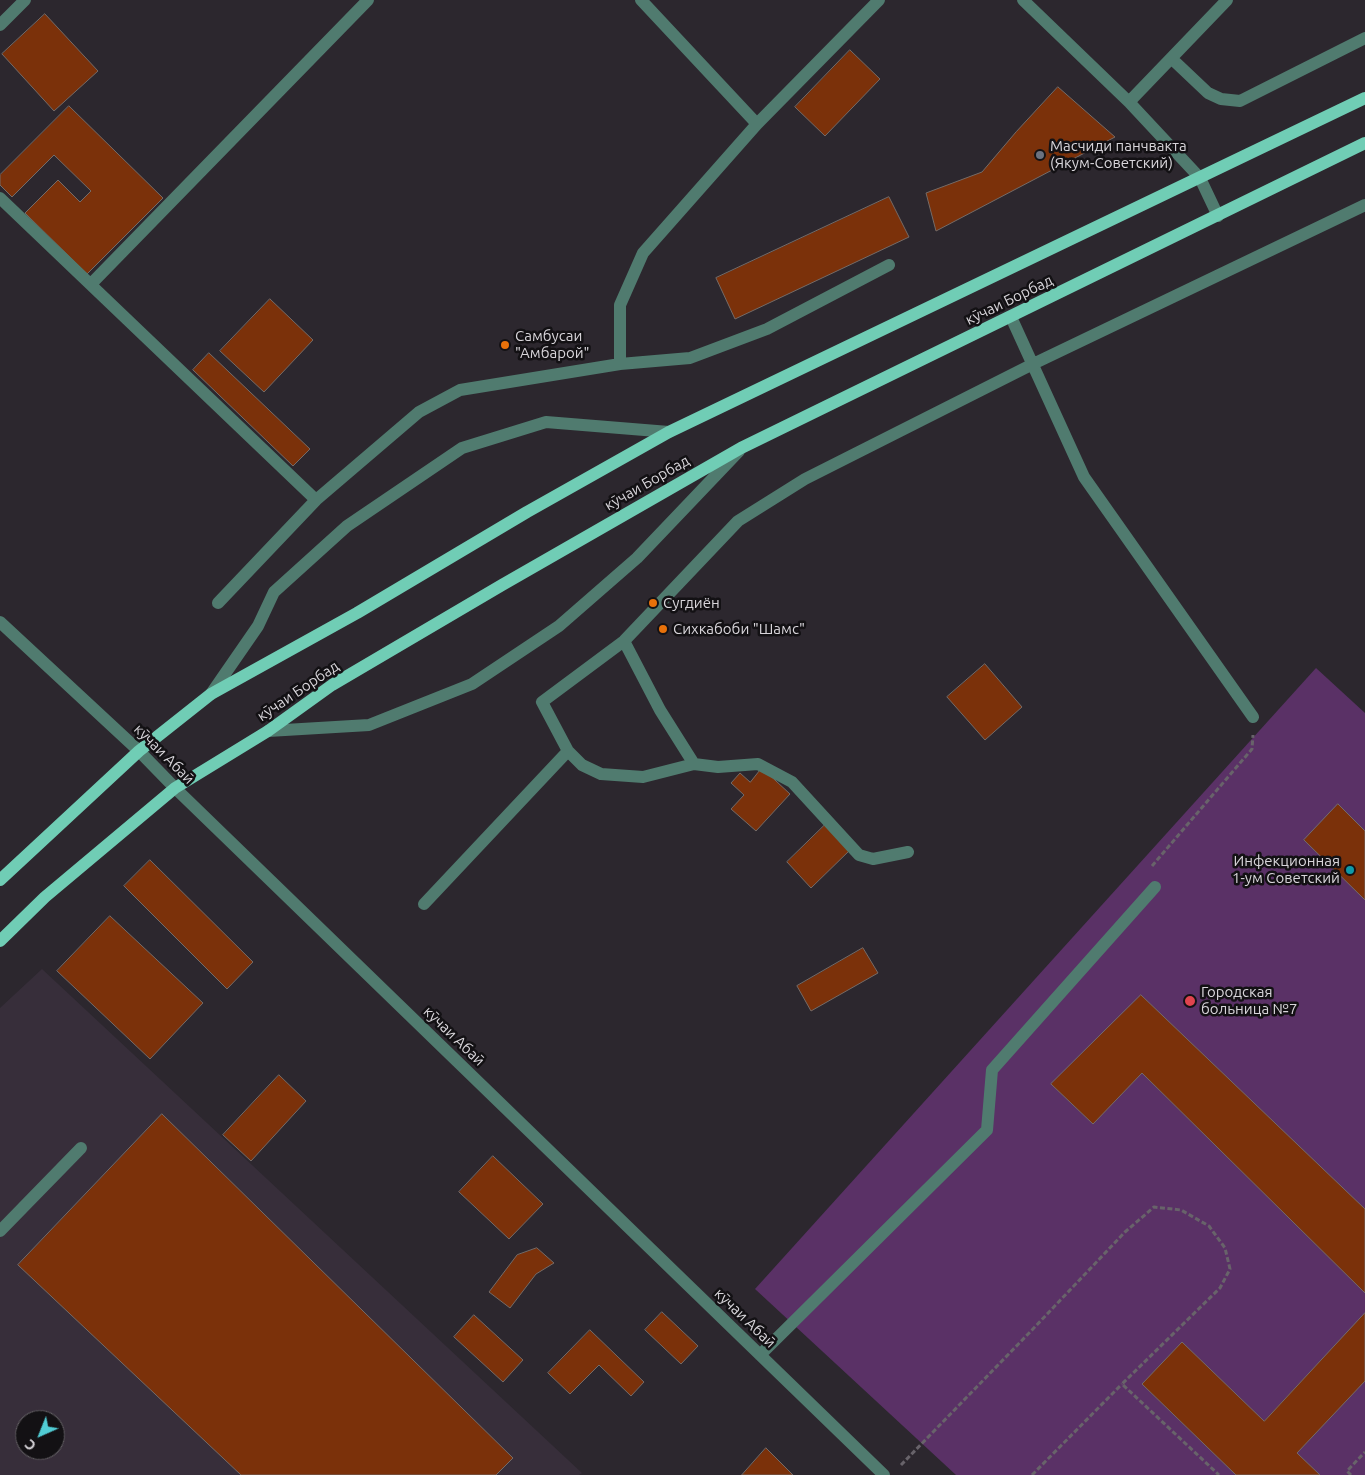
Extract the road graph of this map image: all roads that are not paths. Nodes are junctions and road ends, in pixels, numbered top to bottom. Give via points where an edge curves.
1 (25, 0) edge
2 (368, 0) edge
3 (641, 0) edge
4 (879, 0) edge
5 (1023, 0) edge
6 (1227, 0) edge
7 (0, 26) edge
8 (1365, 38) edge
9 (1171, 58) junction
10 (1365, 98) edge
11 (1128, 102) junction
12 (757, 124) junction
13 (1365, 143) edge
14 (1200, 178) junction
15 (0, 198) edge
16 (1365, 205) edge
17 (1218, 216) junction
18 (889, 265) dead end
19 (90, 284) junction
20 (1011, 317) junction
21 (620, 364) junction
22 (1033, 364) junction
23 (669, 432) junction
24 (741, 448) junction
25 (316, 500) junction
26 (218, 603) dead end
27 (0, 622) edge
28 (624, 641) junction
29 (211, 694) junction
30 (1253, 717) road end
31 (268, 731) junction
32 (568, 750) junction
33 (140, 751) junction
34 (694, 764) junction
35 (175, 788) junction
36 (908, 852) dead end
37 (0, 880) edge
38 (1155, 887) road end
39 (424, 904) dead end
40 (0, 941) edge
41 (81, 1148) dead end
42 (0, 1230) edge
43 (760, 1354) junction
44 (884, 1475) edge

1 - 7 street
2 - 19 street
3 - 12 street
4 - 12 street
5 - 11 street
6 - 9 street
8 - 9 street via 1240,100 1222,99 1208,93
9 - 11 street
10 - 14 main road, кӯчаи Борбад
11 - 14 street
12 - 21 street via 643,253 620,305
13 - 17 main road, кӯчаи Борбад
14 - 17 street
14 - 23 main road, кӯчаи Борбад
15 - 19 street
16 - 22 street
17 - 20 main road, кӯчаи Борбад
18 - 21 street via 767,329 690,358
19 - 25 street
20 - 22 street
20 - 24 main road, кӯчаи Борбад
21 - 25 street via 460,390 419,412
22 - 28 street via 805,479 738,520
22 - 30 street via 1084,477
23 - 29 main road, кӯчаи Борбад
23 - 29 street via 546,422 462,448 346,526 274,592 258,626
24 - 31 main road, кӯчаи Борбад via 341,680
24 - 31 street via 637,558 559,626 472,684 370,725
25 - 26 street
27 - 33 street, кӯчаи Абаӣ
28 - 32 street via 542,702
28 - 34 street via 660,710
29 - 33 main road, кӯчаи Борбад
31 - 35 main road, кӯчаи Борбад
32 - 34 street via 582,765 601,774 643,777
32 - 39 street
33 - 35 street, кӯчаи Абаӣ
33 - 37 main road, кӯчаи Борбад
34 - 36 street via 758,764 792,782 859,855 873,859
35 - 40 main road, кӯчаи Борбад via 45,897
35 - 43 street, кӯчаи Абаӣ
38 - 43 street via 992,1070 987,1130
41 - 42 street
43 - 44 street, кӯчаи Абаӣ

